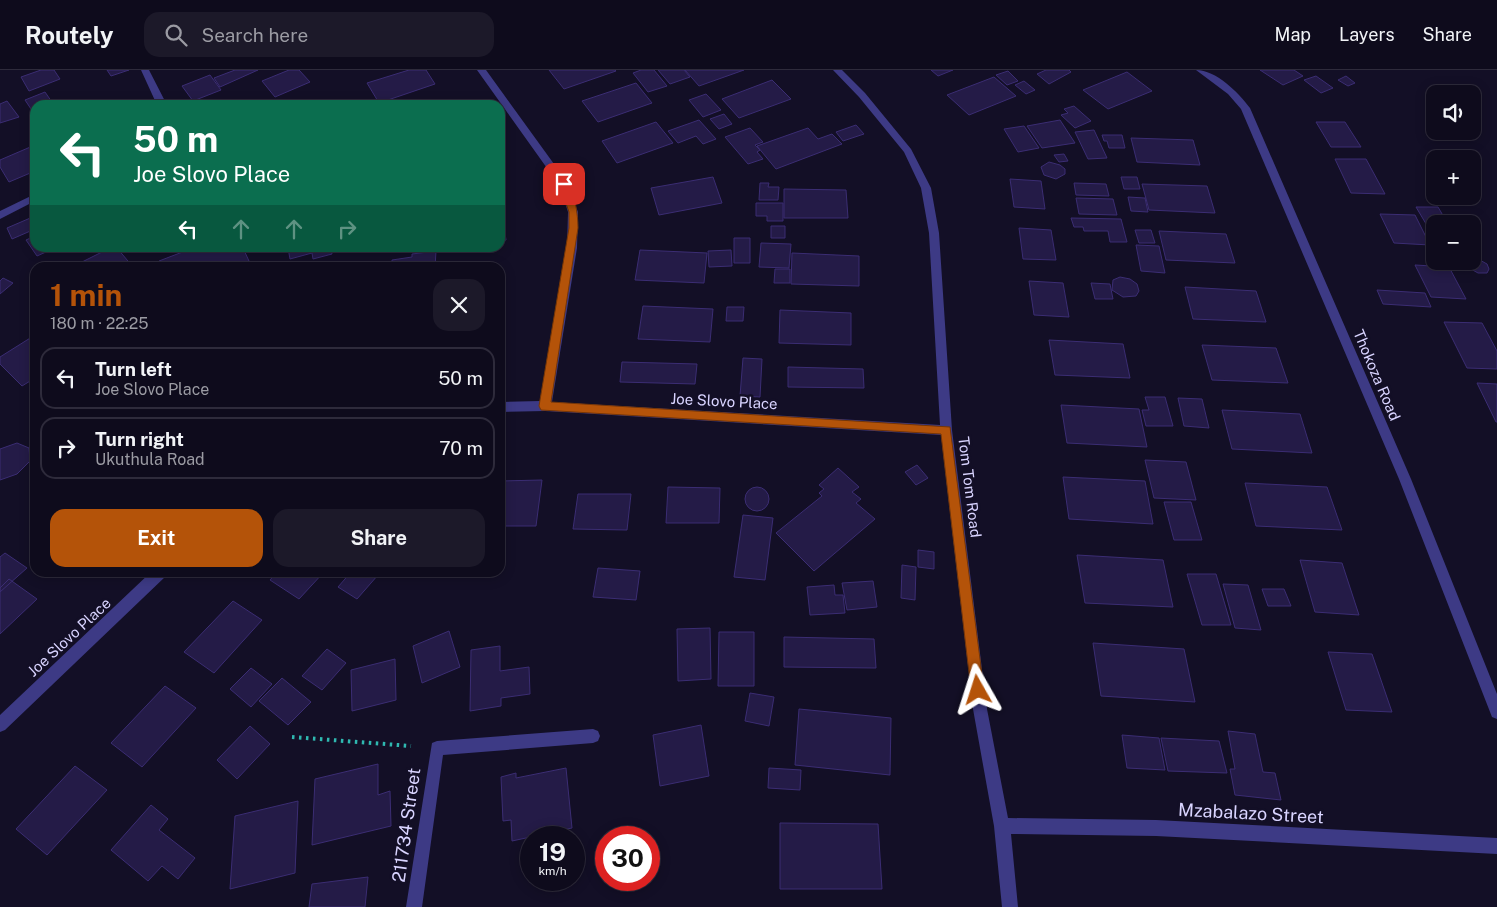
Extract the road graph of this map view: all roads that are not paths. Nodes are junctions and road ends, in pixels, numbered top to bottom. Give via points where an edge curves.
1 (145, 70) edge
2 (481, 70) edge
3 (837, 70) edge
4 (1200, 70) edge
5 (160, 100) edge
6 (503, 100) edge
7 (505, 103) edge
8 (30, 200) edge
9 (0, 215) edge
10 (545, 406) junction
11 (505, 407) edge
12 (946, 430) junction
13 (155, 577) edge
14 (1497, 712) edge
15 (0, 725) edge
16 (593, 736) dead end
17 (1002, 826) junction
18 (1497, 846) edge
19 (414, 907) edge
20 (1010, 907) edge

1 - 5 street
2 - 6 street
3 - 12 street, Tom Tom Road via 862,95 908,152 926,188 934,232
4 - 14 street, Thokoza Road via 1231,92 1245,108 1405,479
7 - 10 street via 564,184 573,212 572,248
8 - 9 street
10 - 11 street, Joe Slovo Place
10 - 12 street, Joe Slovo Place
12 - 17 street, Tom Tom Road via 980,709
13 - 15 street, Joe Slovo Place
16 - 19 street, 211734 Street via 437,748
17 - 18 street, Mzabalazo Street via 1156,828
17 - 20 street, Tom Tom Road

